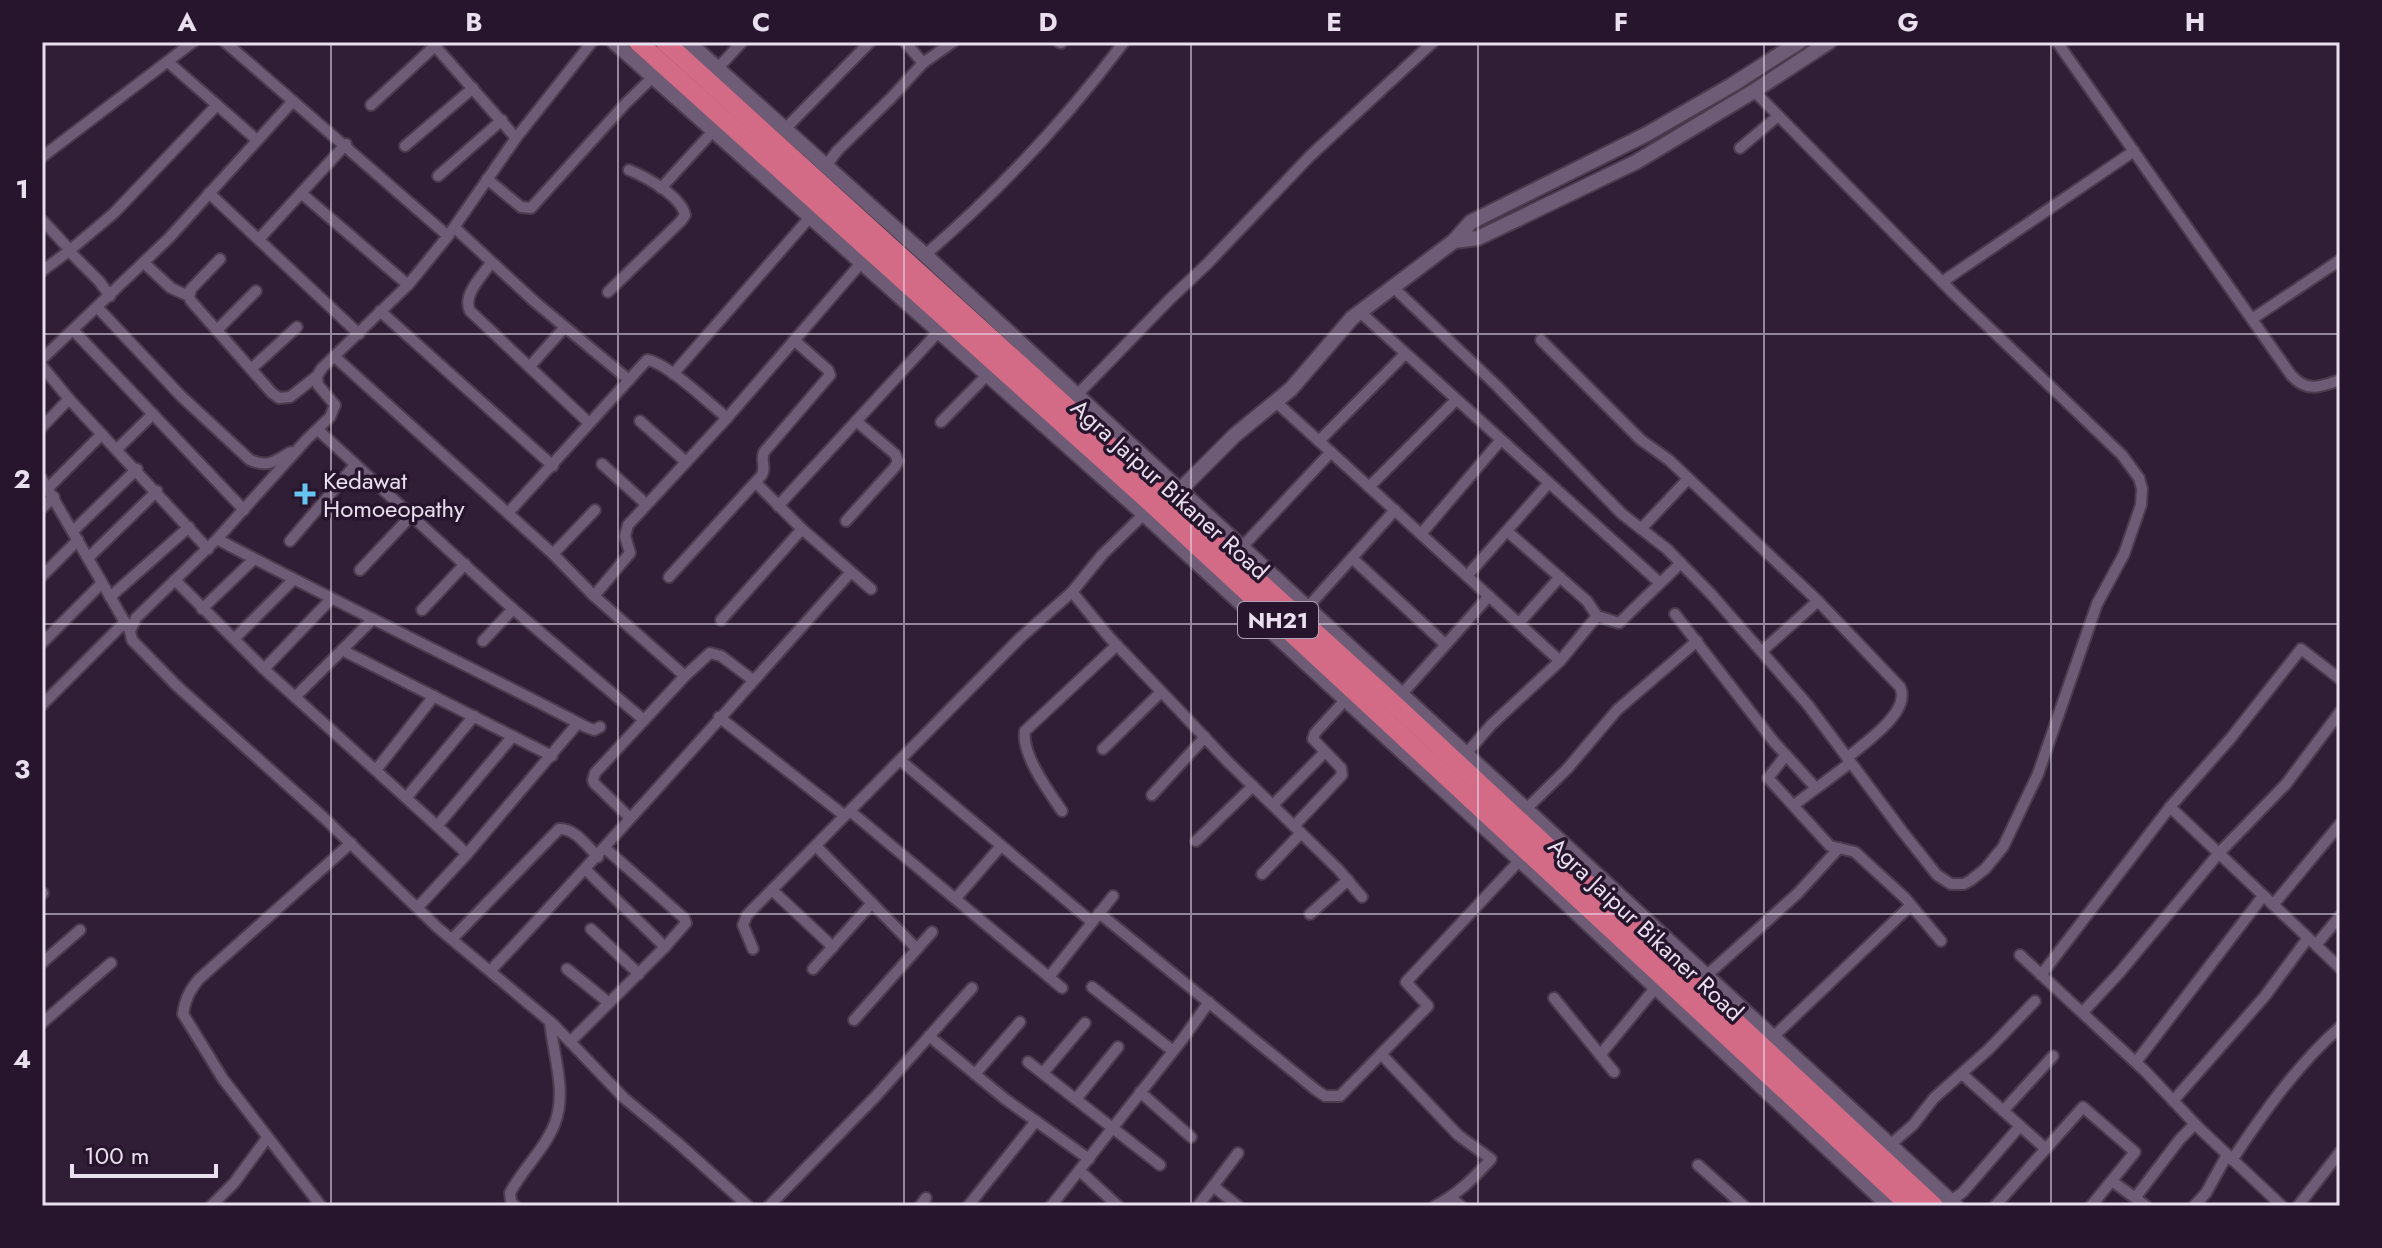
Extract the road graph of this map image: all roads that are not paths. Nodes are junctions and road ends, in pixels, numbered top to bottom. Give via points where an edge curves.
1 (193, 42) edge
2 (225, 42) edge
3 (592, 42) edge
4 (614, 42) edge
5 (638, 42) edge
6 (665, 42) edge
7 (688, 42) edge
8 (742, 42) edge
9 (870, 42) edge
10 (905, 42) edge
11 (953, 42) edge
12 (1124, 42) edge
13 (1433, 42) edge
14 (1799, 42) edge
15 (1829, 42) edge
16 (2057, 42) edge
17 (437, 44) edge
18 (168, 62) junction
19 (923, 63) junction
20 (718, 68) junction
21 (653, 77) junction
22 (473, 88) junction
23 (1754, 91) junction
24 (293, 101) junction
25 (217, 105) junction
26 (371, 105) dead end
27 (1680, 114) junction
28 (1778, 116) junction
29 (502, 120) junction
30 (785, 129) junction
31 (714, 130) junction
32 (1689, 131) junction
33 (516, 138) junction
34 (257, 140) junction
35 (346, 144) junction
36 (405, 146) dead end
37 (1740, 148) dead end
38 (2134, 151) junction
39 (42, 157) edge
40 (826, 166) junction
41 (629, 170) dead end
42 (438, 176) dead end
43 (487, 179) junction
44 (661, 188) junction
45 (209, 193) junction
46 (301, 193) junction
47 (811, 216) junction
48 (43, 221) edge
49 (452, 232) junction
50 (259, 239) junction
51 (1454, 241) junction
52 (70, 251) junction
53 (925, 255) junction
54 (220, 259) dead end
55 (2340, 260) edge
56 (862, 262) junction
57 (144, 263) junction
58 (491, 263) junction
59 (42, 271) edge
60 (1942, 282) junction
61 (408, 285) junction
62 (1394, 288) junction
63 (256, 291) dead end
64 (190, 292) junction
65 (608, 292) dead end
66 (110, 296) junction
67 (97, 307) junction
68 (380, 311) junction
69 (1360, 312) junction
70 (2252, 319) junction
71 (297, 327) dead end
72 (565, 327) junction
73 (73, 330) junction
74 (217, 330) junction
75 (940, 330) junction
76 (359, 334) junction
77 (794, 340) junction
78 (1541, 340) dead end
79 (1405, 354) junction
80 (335, 357) junction
81 (42, 359) edge
82 (42, 366) edge
83 (530, 366) junction
84 (251, 369) junction
85 (673, 374) junction
86 (988, 374) junction
87 (317, 376) junction
88 (629, 380) junction
89 (2340, 380) edge
90 (1077, 395) junction
91 (69, 399) junction
92 (1456, 400) junction
93 (1276, 402) junction
94 (153, 414) junction
95 (727, 418) junction
96 (640, 421) dead end
97 (856, 421) junction
98 (941, 422) dead end
99 (589, 423) junction
100 (42, 427) edge
101 (318, 430) junction
102 (102, 434) junction
103 (1319, 441) junction
104 (1500, 441) junction
105 (299, 448) junction
106 (117, 449) junction
107 (1331, 452) junction
108 (686, 462) junction
109 (602, 464) dead end
110 (355, 465) junction
111 (553, 466) junction
112 (137, 469) junction
113 (1688, 479) junction
114 (756, 483) junction
115 (1548, 484) junction
116 (1369, 487) junction
117 (48, 488) edge
118 (1180, 490) junction
119 (157, 491) junction
120 (646, 504) junction
121 (778, 506) junction
122 (42, 508) edge
123 (244, 510) junction
124 (595, 510) dead end
125 (1395, 510) junction
126 (508, 513) junction
127 (1144, 514) junction
128 (412, 515) junction
129 (846, 521) dead end
130 (189, 527) junction
131 (802, 529) junction
132 (1641, 529) junction
133 (1508, 532) junction
134 (1421, 534) junction
135 (76, 536) junction
136 (217, 539) junction
137 (290, 541) dead end
138 (1242, 547) junction
139 (208, 549) junction
140 (553, 554) junction
141 (88, 558) junction
142 (1352, 558) junction
143 (254, 559) junction
144 (1681, 563) junction
145 (465, 564) junction
146 (360, 570) dead end
147 (851, 572) junction
148 (42, 576) edge
149 (1467, 576) junction
150 (669, 577) dead end
151 (1560, 577) junction
152 (175, 580) junction
153 (293, 580) junction
154 (102, 583) junction
155 (1660, 583) junction
156 (871, 589) dead end
157 (1072, 592) junction
158 (594, 596) junction
159 (1489, 596) junction
160 (110, 597) junction
161 (331, 599) junction
162 (1818, 601) junction
163 (1307, 608) junction
164 (202, 609) junction
165 (513, 609) junction
166 (422, 610) dead end
167 (1675, 614) dead end
168 (1597, 616) junction
169 (373, 619) junction
170 (721, 620) dead end
171 (1519, 623) junction
172 (127, 626) junction
173 (235, 638) junction
174 (483, 641) dead end
175 (1697, 641) junction
176 (42, 643) edge
177 (1445, 644) junction
178 (1117, 645) junction
179 (342, 650) junction
180 (1762, 651) junction
181 (1560, 661) junction
182 (264, 669) junction
183 (685, 676) junction
184 (2340, 679) edge
185 (753, 680) junction
186 (1161, 692) junction
187 (1401, 695) junction
188 (434, 696) junction
189 (295, 697) junction
190 (1346, 699) junction
191 (42, 705) edge
192 (2340, 712) edge
193 (474, 716) junction
194 (719, 717) junction
195 (644, 720) junction
196 (578, 723) junction
197 (600, 727) dead end
198 (513, 736) junction
199 (1205, 737) junction
200 (1103, 749) dead end
201 (1325, 752) junction
202 (1466, 754) junction
203 (1786, 755) junction
204 (552, 756) junction
205 (1849, 760) junction
206 (901, 761) junction
207 (376, 770) junction
208 (1253, 786) junction
209 (1815, 787) junction
210 (1152, 795) dead end
211 (406, 798) junction
212 (1273, 805) junction
213 (1794, 805) junction
214 (2170, 807) junction
215 (1526, 809) junction
216 (1062, 811) dead end
217 (848, 813) junction
218 (630, 818) junction
219 (2340, 824) edge
220 (437, 826) junction
221 (1297, 830) junction
222 (1196, 841) dead end
223 (351, 843) junction
224 (816, 846) junction
225 (1001, 846) junction
226 (1839, 848) junction
227 (602, 852) junction
228 (2219, 853) junction
229 (467, 854) junction
230 (1520, 860) junction
231 (586, 870) junction
232 (1262, 874) dead end
233 (1348, 880) junction
234 (772, 890) junction
235 (1113, 896) dead end
236 (2263, 896) junction
237 (1362, 897) dead end
238 (956, 898) junction
239 (872, 903) junction
240 (1911, 905) junction
241 (2273, 905) junction
242 (418, 907) junction
243 (1099, 913) junction
244 (1310, 914) dead end
245 (2340, 916) edge
246 (1092, 922) junction
247 (591, 929) dead end
248 (80, 930) dead end
249 (932, 932) dead end
250 (452, 939) junction
251 (1941, 941) dead end
252 (2312, 942) junction
253 (665, 947) junction
254 (833, 947) junction
255 (753, 949) dead end
256 (917, 949) junction
257 (2020, 955) dead end
258 (42, 963) edge
259 (111, 963) dead end
260 (2340, 968) edge
261 (567, 969) dead end
262 (813, 969) dead end
263 (491, 970) junction
264 (639, 974) junction
265 (2041, 975) junction
266 (1706, 976) junction
267 (1049, 977) junction
268 (1092, 987) dead end
269 (1656, 987) junction
270 (972, 988) dead end
271 (1062, 988) dead end
272 (1554, 998) dead end
273 (2035, 1001) dead end
274 (1209, 1002) junction
275 (609, 1003) junction
276 (2083, 1012) junction
277 (854, 1020) dead end
278 (550, 1022) junction
279 (1020, 1022) dead end
280 (42, 1023) edge
281 (1085, 1023) dead end
282 (2340, 1027) edge
283 (929, 1036) junction
284 (1773, 1037) junction
285 (570, 1042) junction
286 (1118, 1047) dead end
287 (1173, 1051) junction
288 (1381, 1054) junction
289 (1600, 1055) junction
290 (2053, 1056) dead end
291 (1028, 1062) dead end
292 (2136, 1062) junction
293 (1614, 1072) dead end
294 (1043, 1073) junction
295 (975, 1074) junction
296 (1962, 1074) junction
297 (1140, 1092) junction
298 (1076, 1099) junction
299 (2173, 1101) junction
300 (2003, 1111) junction
301 (1036, 1121) junction
302 (2195, 1124) junction
303 (2020, 1126) junction
304 (1113, 1128) junction
305 (1191, 1137) dead end
306 (267, 1138) junction
307 (1890, 1145) junction
308 (2046, 1149) junction
309 (2340, 1152) edge
310 (1238, 1153) dead end
311 (2230, 1157) junction
312 (1089, 1159) junction
313 (1160, 1165) dead end
314 (1698, 1165) dead end
315 (1080, 1171) junction
316 (2112, 1181) junction
317 (1213, 1186) junction
318 (1451, 1198) junction
319 (2135, 1198) junction
320 (1947, 1204) edge
321 (1887, 1205) edge
322 (211, 1206) edge
323 (321, 1206) edge
324 (515, 1206) edge
325 (748, 1206) edge
326 (769, 1206) edge
327 (968, 1206) edge
328 (1051, 1206) edge
329 (1118, 1206) edge
330 (1198, 1206) edge
331 (1238, 1206) edge
332 (1435, 1206) edge
333 (1461, 1206) edge
334 (1744, 1206) edge
335 (1910, 1206) edge
336 (1995, 1206) edge
337 (2091, 1206) edge
338 (2146, 1206) edge
339 (2194, 1206) edge
340 (2282, 1206) edge
341 (2298, 1206) edge

1 - 18 street
2 - 24 street
3 - 33 street
4 - 21 street
5 - 335 highway, Agra Jaipur Bikaner Road / NH21 via 1153,505
6 - 320 highway, Agra Jaipur Bikaner Road / NH21
7 - 20 street
8 - 20 street
9 - 30 street
10 - 19 street
11 - 19 street
12 - 53 street via 1010,173
13 - 90 street via 1310,156
14 - 27 street
15 - 23 street
16 - 38 street
17 - 22 street
17 - 26 street
18 - 25 street
18 - 39 street
19 - 40 street
20 - 30 street
21 - 31 street
21 - 43 street via 531,208 521,207
22 - 29 street
22 - 36 street
23 - 28 street
23 - 32 street
24 - 34 street
24 - 35 street
25 - 34 street
25 - 52 street via 123,204
27 - 32 street
27 - 51 street via 1471,222
28 - 37 street
28 - 60 street
29 - 33 street
29 - 42 street
30 - 40 street
31 - 44 street
31 - 47 street
32 - 51 street via 1478,238
33 - 43 street
34 - 45 street
35 - 46 street
35 - 49 street
38 - 60 street
38 - 70 street
40 - 53 street
41 - 44 street
43 - 49 street
44 - 65 street via 682,207 684,218
45 - 50 street
45 - 57 street
46 - 50 street
46 - 61 street
47 - 56 street
47 - 85 street
48 - 52 street
49 - 58 street
49 - 61 street
50 - 76 street
51 - 62 street
52 - 59 street
52 - 66 street
53 - 90 street
54 - 64 street
55 - 70 street
56 - 75 street
56 - 77 street
57 - 64 street via 171,288
57 - 66 street
58 - 72 street
58 - 83 street via 467,304
60 - 205 street via 2122,455 2139,478 2141,505 2124,554 2097,604 2038,774 2007,840 1985,869 1958,885 1937,875
61 - 68 street
62 - 69 street
62 - 132 street
63 - 74 street
64 - 74 street via 191,301
66 - 67 street
67 - 73 street
67 - 105 street via 250,460 273,463
68 - 76 street
68 - 111 street
69 - 79 street
69 - 93 street
70 - 89 street via 2304,387
71 - 84 street
72 - 83 street
72 - 88 street
73 - 81 street
73 - 94 street
74 - 84 street
75 - 86 street
75 - 97 street
76 - 80 street
77 - 95 street
77 - 114 street via 830,375 764,452 764,471
78 - 113 street
79 - 92 street
79 - 103 street
80 - 87 street
80 - 126 street
82 - 91 street
83 - 99 street
84 - 87 street via 283,399
85 - 88 street via 647,360
85 - 95 street
86 - 98 street
86 - 127 street
87 - 101 street via 335,405
88 - 99 street
90 - 118 street
91 - 100 street
91 - 102 street
92 - 104 street
92 - 116 street
93 - 103 street
93 - 118 street
94 - 106 street
94 - 123 street
95 - 108 street
96 - 108 street
97 - 121 street
97 - 129 street via 898,461
99 - 111 street
101 - 105 street
101 - 110 street
102 - 106 street
102 - 117 street
103 - 107 street
104 - 115 street
104 - 134 street
105 - 123 street
106 - 112 street
107 - 116 street
107 - 138 street
108 - 120 street
109 - 120 street
110 - 128 street
110 - 137 street
111 - 126 street
112 - 119 street
112 - 135 street
113 - 132 street
113 - 162 street
114 - 121 street
114 - 150 street
115 - 133 street
115 - 155 street
116 - 125 street
117 - 122 street
117 - 135 street
118 - 138 street
119 - 130 street
119 - 141 street
120 - 158 street via 625,529 628,557
121 - 131 street
123 - 136 street
124 - 140 street
125 - 134 street
125 - 142 street
126 - 140 street
127 - 157 street
127 - 190 street
128 - 145 street
128 - 146 street
130 - 139 street
130 - 160 street
131 - 147 street
131 - 170 street
132 - 144 street
133 - 149 street
133 - 151 street
134 - 149 street
135 - 141 street
135 - 148 street
136 - 139 street
136 - 143 street
138 - 163 street
139 - 152 street
140 - 158 street
141 - 154 street
142 - 163 street
142 - 177 street
143 - 153 street
143 - 164 street
144 - 155 street
144 - 180 street
145 - 165 street
145 - 166 street
147 - 156 street
147 - 185 street
149 - 159 street
151 - 168 street
151 - 171 street
152 - 164 street
152 - 172 street
153 - 161 street
153 - 173 street
154 - 160 street
154 - 176 street
155 - 168 street via 1619,623
157 - 178 street
157 - 206 street
158 - 183 street
159 - 171 street
159 - 177 street
160 - 172 street
161 - 169 street
161 - 182 street
162 - 180 street
162 - 205 street via 1903,691 1893,717
163 - 187 street
164 - 173 street
165 - 174 street
165 - 195 street
167 - 175 street
168 - 181 street
169 - 179 street
169 - 196 street
171 - 181 street
172 - 191 street
172 - 223 street via 138,649
173 - 182 street
175 - 203 street
175 - 215 street via 1617,710
177 - 187 street
178 - 186 street
178 - 216 street via 1025,731 1028,750
179 - 188 street
179 - 189 street
180 - 205 street
181 - 202 street
182 - 189 street
183 - 185 street via 714,653
183 - 195 street
184 - 214 street via 2301,649
185 - 194 street
186 - 199 street
186 - 200 street
187 - 202 street
188 - 193 street
188 - 207 street
189 - 207 street
190 - 201 street via 1313,736
190 - 230 street
192 - 228 street via 2286,784
193 - 198 street
193 - 211 street
194 - 217 street
194 - 218 street
195 - 218 street via 593,780
196 - 197 street
196 - 204 street
198 - 204 street
198 - 220 street
199 - 208 street
199 - 210 street
201 - 212 street
201 - 221 street via 1342,775
202 - 215 street
203 - 209 street
203 - 213 street via 1768,778
204 - 229 street
205 - 209 street
206 - 217 street
206 - 225 street
207 - 211 street
208 - 212 street
208 - 222 street
209 - 213 street
211 - 220 street
212 - 221 street
213 - 226 street via 1830,846
214 - 228 street
214 - 265 street
215 - 266 street
217 - 224 street
217 - 238 street
218 - 227 street
219 - 241 street
220 - 229 street
221 - 232 street
221 - 233 street
223 - 242 street
223 - 306 street via 199,979 184,1004 183,1014 207,1054
224 - 234 street
224 - 239 street
225 - 238 street
225 - 246 street
226 - 240 street via 1855,852
226 - 266 street
227 - 231 street
227 - 250 street via 559,829
227 - 253 street via 686,920
228 - 236 street
228 - 276 street
229 - 242 street
230 - 269 street
230 - 288 street via 1406,982 1428,1006
231 - 253 street
231 - 263 street
233 - 237 street
233 - 244 street
234 - 254 street
234 - 255 street via 743,925
235 - 243 street
236 - 241 street
236 - 292 street
238 - 267 street
239 - 254 street
239 - 256 street
240 - 251 street
240 - 284 street
241 - 252 street
242 - 250 street
243 - 246 street
243 - 274 street
245 - 252 street
246 - 267 street
247 - 264 street
248 - 258 street
249 - 256 street
250 - 263 street
252 - 260 street
252 - 299 street
253 - 264 street
254 - 262 street
256 - 277 street
257 - 265 street
259 - 280 street
261 - 275 street
263 - 278 street
264 - 275 street
265 - 276 street
266 - 284 street
267 - 271 street
268 - 287 street
269 - 289 street
269 - 321 street
270 - 283 street
272 - 289 street
273 - 296 street
274 - 287 street
274 - 288 street via 1325,1096 1340,1096
275 - 285 street
276 - 292 street
278 - 285 street
278 - 324 street via 558,1111 510,1193
279 - 295 street
281 - 294 street
282 - 311 street via 2269,1103
283 - 295 street
283 - 326 street
284 - 307 street
285 - 325 street via 624,1098
286 - 298 street
287 - 297 street
288 - 318 street via 1458,1135 1491,1159
289 - 293 street
290 - 300 street
291 - 294 street
292 - 299 street
294 - 298 street
295 - 301 street
296 - 300 street
296 - 307 street
297 - 304 street
297 - 305 street
298 - 304 street
299 - 302 street
300 - 303 street
301 - 312 street
301 - 327 street
302 - 311 street
302 - 319 street
303 - 308 street
303 - 320 street
304 - 312 street
304 - 313 street
306 - 322 street
306 - 323 street
307 - 320 street
308 - 316 street via 2083,1107 2135,1152
308 - 336 street
309 - 341 street
310 - 317 street
311 - 339 street
311 - 340 street
312 - 315 street
314 - 334 street
315 - 328 street
315 - 329 street
316 - 319 street
316 - 337 street
317 - 330 street
317 - 331 street
318 - 332 street
318 - 333 street
319 - 338 street

